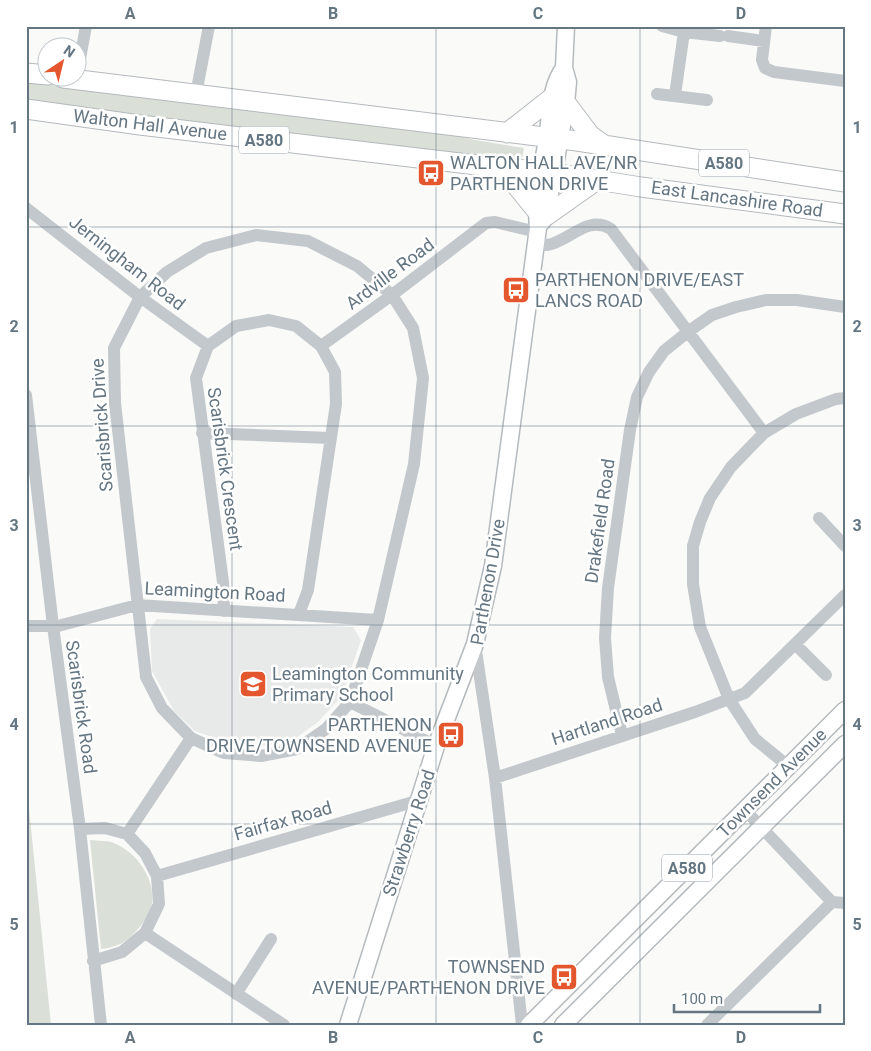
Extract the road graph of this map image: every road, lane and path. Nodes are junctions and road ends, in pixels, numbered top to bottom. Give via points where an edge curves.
1 (209, 26) edge
2 (566, 26) edge
3 (662, 26) edge
4 (766, 26) edge
5 (684, 32) junction
6 (764, 41) junction
7 (88, 78) edge
8 (845, 81) edge
9 (196, 94) junction
10 (657, 94) dead end
11 (675, 95) junction
12 (559, 100) junction
13 (707, 100) dead end
14 (26, 109) edge
15 (506, 133) junction
16 (554, 140) junction
17 (604, 145) junction
18 (502, 168) junction
19 (548, 172) junction
20 (597, 180) junction
21 (845, 182) edge
22 (26, 208) edge
23 (845, 214) edge
24 (538, 226) junction
25 (392, 295) junction
26 (140, 297) junction
27 (845, 307) edge
28 (689, 331) junction
29 (208, 346) junction
30 (321, 346) junction
31 (26, 394) edge
32 (845, 398) edge
33 (202, 433) junction
34 (764, 433) junction
35 (330, 438) junction
36 (819, 518) dead end
37 (845, 546) edge
38 (845, 595) edge
39 (137, 605) junction
40 (224, 611) junction
41 (299, 614) junction
42 (378, 620) junction
43 (26, 626) edge
44 (53, 626) junction
45 (475, 644) junction
46 (795, 644) junction
47 (826, 676) dead end
48 (729, 699) junction
49 (350, 702) junction
50 (845, 710) edge
51 (622, 735) junction
52 (191, 738) junction
53 (845, 744) edge
54 (436, 746) junction
55 (788, 766) junction
56 (495, 778) junction
57 (420, 800) junction
58 (745, 810) junction
59 (762, 827) junction
60 (80, 829) junction
61 (127, 834) junction
62 (157, 876) junction
63 (838, 902) edge
64 (145, 933) junction
65 (272, 939) dead end
66 (93, 961) junction
67 (236, 994) junction
68 (101, 1025) edge
69 (284, 1025) edge
70 (348, 1025) edge
71 (522, 1025) edge
72 (529, 1025) edge
73 (563, 1025) edge
74 (707, 1025) edge

1 - 9 street
2 - 12 main road, Parthenon Drive via 564,68 557,77
3 - 5 street
4 - 6 street
5 - 6 street
5 - 11 street
6 - 8 street via 762,60 765,68 774,72
7 - 9 highway, Walton Hall Avenue / A580
9 - 15 highway, Walton Hall Avenue / A580
10 - 11 street
11 - 13 street
12 - 15 highway
12 - 16 main road, Parthenon Drive
12 - 17 highway via 590,135
14 - 18 highway, Walton Hall Avenue / A580
15 - 16 highway, Walton Hall Avenue / A580
16 - 17 highway, East Lancashire Road / A580
16 - 19 main road, Parthenon Drive
17 - 21 highway, East Lancashire Road / A580
18 - 19 highway, Walton Hall Avenue / A580
18 - 24 highway
19 - 20 highway, East Lancashire Road / A580
19 - 24 main road, Parthenon Drive
20 - 23 highway, East Lancashire Road / A580
20 - 24 highway
22 - 26 street, Jerningham Road
24 - 25 street, Ardville Road via 486,223
24 - 28 street via 548,245 588,226 597,224 611,229
24 - 45 main road, Parthenon Drive via 493,566
25 - 26 street, Scarisbrick Drive via 357,266 308,241 256,236 206,248 167,272
25 - 30 street, Ardville Road
25 - 42 street, Scarisbrick Drive via 413,328 423,378 414,464
26 - 29 street, Jerningham Road
26 - 39 street, Scarisbrick Drive via 114,348 114,403
27 - 28 street, Drakefield Road via 797,300 766,300 712,315
28 - 34 street
28 - 51 street, Drakefield Road via 664,352 649,372 637,397 630,430 608,588 605,638 608,677
29 - 30 street via 236,326 269,320 296,326
29 - 33 street, Scarisbrick Crescent via 196,378
30 - 35 street via 334,372 336,404
31 - 44 street, Scarisbrick Road
32 - 34 street via 796,414
33 - 35 street
33 - 40 street, Scarisbrick Crescent via 223,582
34 - 48 street via 731,467 710,498 692,546 693,584 700,626
35 - 41 street via 308,590
36 - 37 street
38 - 46 street, Hartland Road
39 - 40 street, Leamington Road
39 - 44 street, Leamington Road
39 - 52 street, Scarisbrick Drive via 146,677 162,708
40 - 41 street, Leamington Road
41 - 42 street, Leamington Road
42 - 49 street, Scarisbrick Drive
43 - 44 street, Leamington Road
44 - 60 street, Scarisbrick Road
45 - 54 main road, Strawberry Road
45 - 56 street, Parthenon Drive
46 - 47 street
46 - 48 street, Hartland Road via 745,693
48 - 51 street, Hartland Road
48 - 55 street via 755,738
49 - 52 street, Scarisbrick Drive via 326,729 297,749 261,756 224,753
49 - 54 street
50 - 55 main road, Townsend Avenue / A580
51 - 56 street, Hartland Road
52 - 61 street
53 - 59 main road, Townsend Avenue / A580
54 - 57 main road, Strawberry Road
55 - 58 main road, Townsend Avenue / A580
56 - 71 street, Parthenon Drive
57 - 62 street, Fairfax Road
57 - 70 main road, Strawberry Road
58 - 59 street
58 - 72 main road, Townsend Avenue / A580
59 - 63 street
59 - 73 main road, Townsend Avenue / A580
60 - 61 street via 105,828
60 - 66 street, Scarisbrick Road
61 - 62 street via 145,853
62 - 64 street via 159,904
63 - 74 street
64 - 66 street via 122,952
64 - 67 street
65 - 67 street
66 - 68 street, Scarisbrick Road
67 - 69 street

